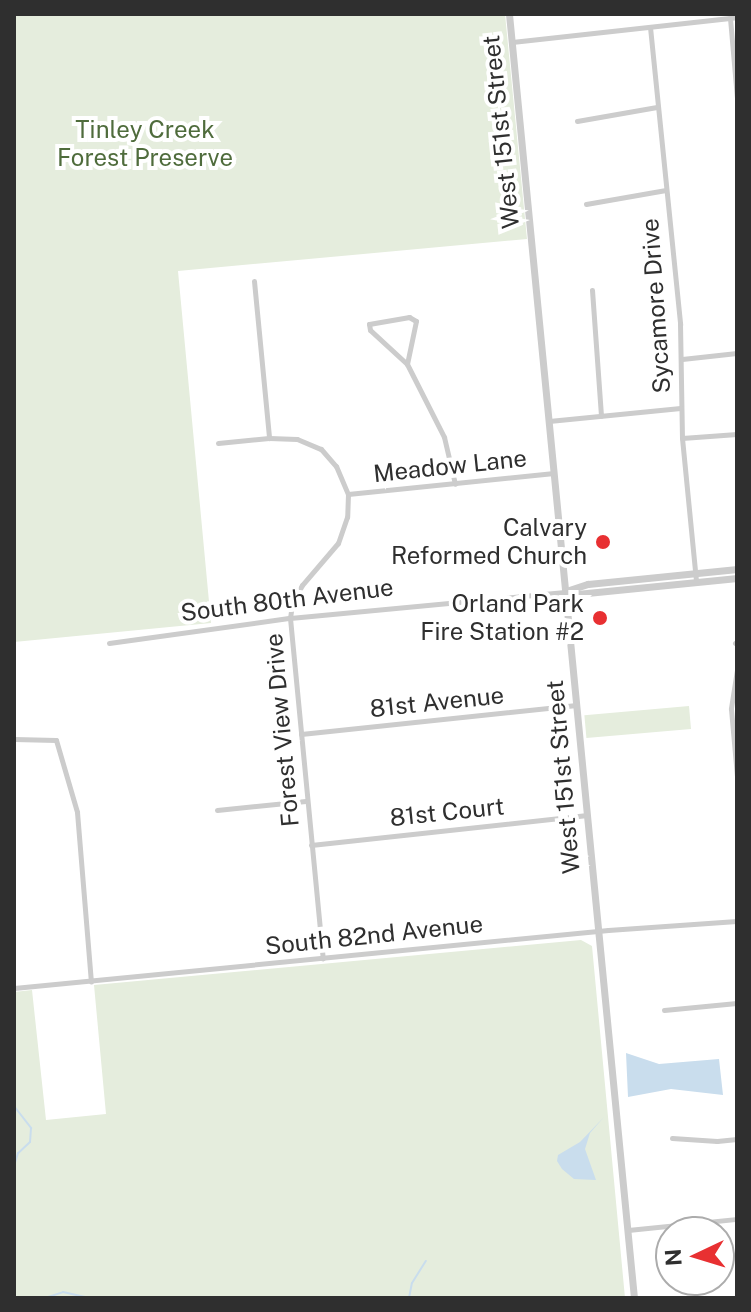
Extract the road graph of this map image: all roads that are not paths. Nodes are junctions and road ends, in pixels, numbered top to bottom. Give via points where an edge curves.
1 (509, 14) edge
2 (733, 17) edge
3 (690, 18) edge
4 (650, 27) junction
5 (512, 42) junction
6 (737, 98) edge
7 (657, 107) junction
8 (577, 121) dead end
9 (666, 190) junction
10 (586, 204) dead end
11 (254, 281) dead end
12 (592, 290) dead end
13 (737, 353) edge
14 (682, 359) junction
15 (407, 364) junction
16 (680, 408) junction
17 (601, 416) junction
18 (549, 421) junction
19 (737, 434) edge
20 (269, 438) junction
21 (682, 438) junction
22 (218, 443) dead end
23 (554, 473) junction
24 (455, 484) junction
25 (348, 494) junction
26 (737, 569) edge
27 (695, 572) junction
28 (737, 578) edge
29 (696, 582) junction
30 (566, 591) junction
31 (290, 618) junction
32 (109, 643) dead end
33 (737, 670) edge
34 (576, 705) junction
35 (301, 734) junction
36 (14, 739) edge
37 (737, 776) edge
38 (306, 801) junction
39 (217, 810) dead end
40 (587, 815) junction
41 (311, 845) junction
42 (737, 921) edge
43 (598, 931) junction
44 (323, 958) junction
45 (91, 981) junction
46 (14, 988) edge
47 (737, 1003) edge
48 (664, 1010) dead end
49 (672, 1138) dead end
50 (737, 1139) edge
51 (737, 1219) edge
52 (627, 1230) junction
53 (634, 1298) edge

1 - 5 street, West 151st Street
2 - 3 street
2 - 6 street
3 - 4 street
4 - 5 street
4 - 7 street, Sycamore Drive
5 - 18 street, West 151st Street
7 - 8 street
7 - 9 street, Sycamore Drive
9 - 10 street
9 - 14 street, Sycamore Drive
11 - 20 street
12 - 17 street
13 - 14 street
14 - 16 street, Sycamore Drive
15 - 15 street via 370,330 369,324 409,317 416,321
15 - 24 street via 444,437
16 - 17 street
16 - 21 street, Sycamore Drive
17 - 18 street
18 - 23 street, West 151st Street
19 - 21 street
20 - 22 street
20 - 25 street via 297,439 321,449 336,466
21 - 27 street, Sycamore Drive
23 - 24 street, Meadow Lane
23 - 30 street, West 151st Street
24 - 25 street, Meadow Lane
25 - 31 street, Forest View Drive via 338,543 295,595
26 - 27 street, South 80th Avenue
27 - 29 street, Sycamore Drive
27 - 30 street, South 80th Avenue
28 - 29 street, South 80th Avenue
29 - 30 street, South 80th Avenue
30 - 31 street, South 80th Avenue
30 - 34 street, West 151st Street
31 - 32 street, South 80th Avenue
31 - 35 street, Forest View Drive
33 - 37 street via 731,693
34 - 35 street, 81st Avenue
34 - 40 street, West 151st Street
35 - 38 street, Forest View Drive
36 - 45 street via 56,740 77,812
38 - 39 street
38 - 41 street, Forest View Drive
40 - 41 street, 81st Court
40 - 43 street, West 151st Street
41 - 44 street, Forest View Drive
42 - 43 street, South 82nd Avenue
43 - 44 street, South 82nd Avenue
43 - 52 street, West 151st Street
44 - 45 street, South 82nd Avenue
45 - 46 street, South 82nd Avenue
47 - 48 street
49 - 50 street
51 - 52 street
52 - 53 street, West 151st Street

